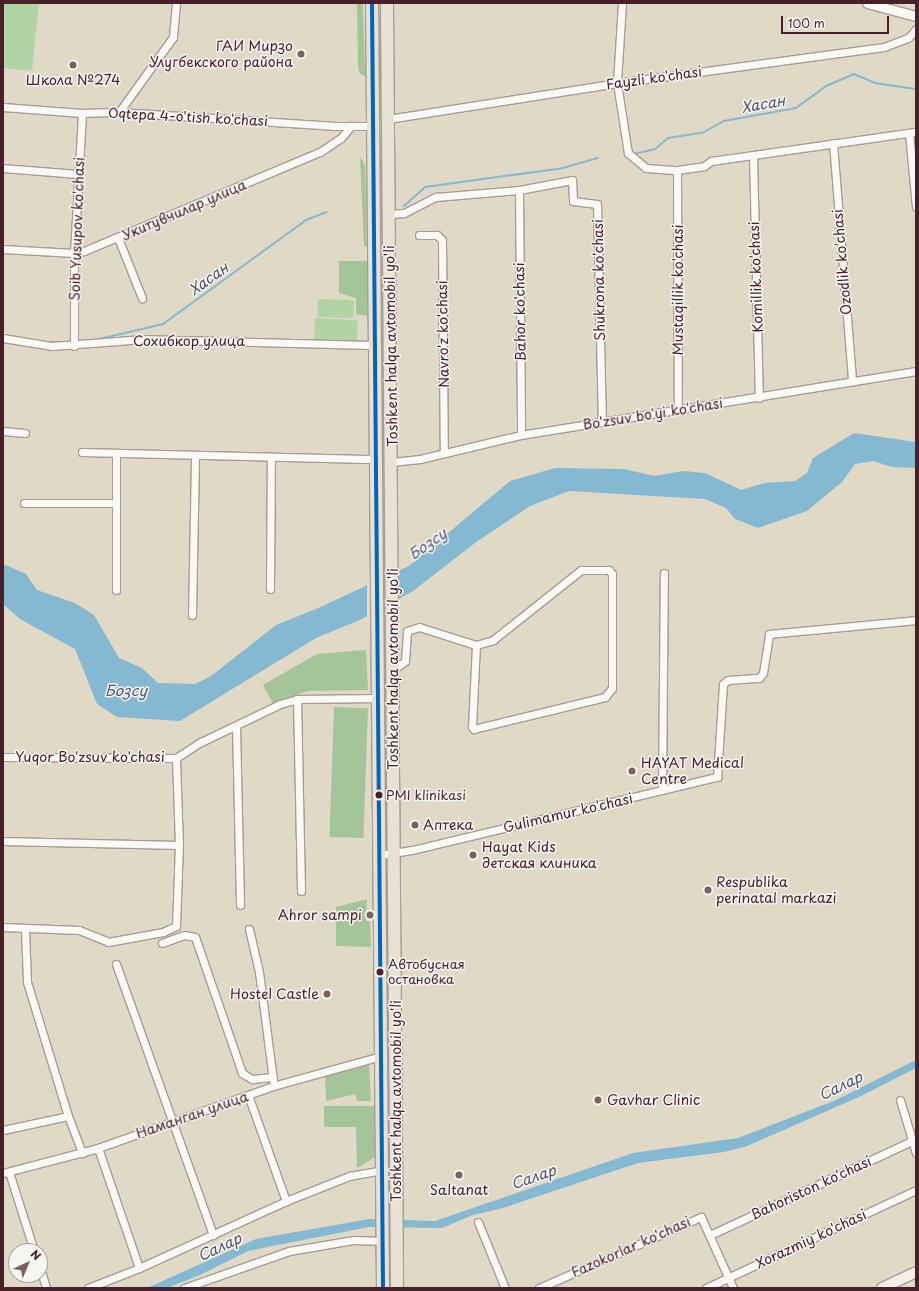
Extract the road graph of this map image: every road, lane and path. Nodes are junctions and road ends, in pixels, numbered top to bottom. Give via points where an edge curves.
1 (176, 3) edge
2 (372, 3) edge
3 (387, 3) edge
4 (622, 3) edge
5 (868, 3) edge
6 (916, 16) edge
7 (916, 29) edge
8 (617, 83) junction
9 (3, 107) edge
10 (119, 112) junction
11 (82, 113) junction
12 (388, 119) junction
13 (351, 126) junction
14 (373, 126) junction
15 (913, 132) edge
16 (833, 143) junction
17 (753, 156) junction
18 (3, 168) edge
19 (677, 170) junction
20 (78, 174) junction
21 (519, 190) junction
22 (916, 207) edge
23 (389, 214) junction
24 (419, 235) dead end
25 (118, 238) junction
26 (3, 249) edge
27 (74, 254) junction
28 (142, 298) dead end
29 (375, 321) junction
30 (390, 321) junction
31 (3, 338) edge
32 (376, 345) junction
33 (74, 346) junction
34 (916, 371) edge
35 (852, 381) junction
36 (759, 398) junction
37 (678, 409) junction
38 (602, 422) junction
39 (3, 431) edge
40 (24, 433) dead end
41 (521, 435) junction
42 (82, 452) dead end
43 (116, 453) junction
44 (444, 453) junction
45 (195, 456) junction
46 (271, 458) junction
47 (377, 459) junction
48 (392, 462) junction
49 (116, 502) junction
50 (24, 503) dead end
51 (664, 573) dead end
52 (270, 589) dead end
53 (116, 590) dead end
54 (192, 615) dead end
55 (916, 620) edge
56 (476, 645) junction
57 (393, 670) junction
58 (378, 698) junction
59 (297, 699) junction
60 (236, 726) junction
61 (3, 757) edge
62 (176, 758) junction
63 (662, 790) junction
64 (3, 841) edge
65 (179, 845) junction
66 (394, 853) junction
67 (380, 854) junction
68 (301, 891) dead end
69 (240, 905) dead end
70 (3, 927) edge
71 (25, 929) junction
72 (249, 929) dead end
73 (162, 943) dead end
74 (116, 964) dead end
75 (381, 1056) junction
76 (272, 1077) junction
77 (273, 1086) junction
78 (248, 1095) junction
79 (900, 1100) dead end
80 (68, 1116) junction
81 (173, 1120) junction
82 (3, 1130) edge
83 (912, 1141) junction
84 (98, 1148) junction
85 (82, 1153) junction
86 (916, 1153) edge
87 (382, 1170) junction
88 (6, 1173) edge
89 (916, 1190) edge
90 (286, 1201) junction
91 (478, 1222) dead end
92 (213, 1235) junction
93 (710, 1235) junction
94 (383, 1237) junction
95 (31, 1243) edge
96 (139, 1268) junction
97 (916, 1272) edge
98 (728, 1278) junction
99 (88, 1288) edge
100 (184, 1288) edge
101 (383, 1288) edge
102 (398, 1288) edge
103 (505, 1288) edge
104 (539, 1288) edge
105 (706, 1288) edge
106 (733, 1288) edge
107 (882, 1288) edge

1 - 10 street via 174,37
2 - 14 highway, Toshkent halqa avtomobil yo'li
3 - 12 highway, Toshkent halqa avtomobil yo'li
4 - 8 street
5 - 6 street
7 - 8 street, Fayzli ko'chasi via 908,38 884,47
8 - 12 street, Fayzli ko'chasi
8 - 19 street via 628,153 646,168
9 - 11 street, Oqtepa 4-o'tish ko'chasi
10 - 11 street, Oqtepa 4-o'tish ko'chasi
10 - 13 street, Oqtepa 4-o'tish ko'chasi
11 - 20 street, Soib Yusupov ko'chasi
12 - 23 highway, Toshkent halqa avtomobil yo'li
13 - 14 street, Oqtepa 4-o'tish ko'chasi
13 - 25 street, Укитувчилар улица via 341,138 320,152
14 - 29 highway, Toshkent halqa avtomobil yo'li
15 - 16 street
15 - 22 street
16 - 17 street
16 - 35 street, Ozodlik ko'chasi
17 - 19 street via 711,161 704,166
17 - 36 street, Komillik ko'chasi
18 - 20 street
19 - 37 street, Mustaqillik ko'chasi
20 - 27 street, Soib Yusupov ko'chasi
21 - 23 street, Shukrona ko'chasi via 436,197 404,213
21 - 38 street, Shukrona ko'chasi via 572,180 573,202 598,204
21 - 41 street, Bahor ko'chasi
23 - 30 highway, Toshkent halqa avtomobil yo'li
24 - 44 street, Navro'z ko'chasi via 437,234 442,240
25 - 27 street, Укитувчилар улица
25 - 28 street
26 - 27 street, Укитувчилар улица
27 - 33 street, Soib Yusupov ko'chasi
29 - 30 highway
29 - 32 highway, Toshkent halqa avtomobil yo'li
30 - 48 highway, Toshkent halqa avtomobil yo'li
31 - 33 street, Сохибкор улица via 52,346
32 - 33 street, Сохибкор улица via 144,339
32 - 47 highway, Toshkent halqa avtomobil yo'li
34 - 35 street, Bo'zsuv bo'yi ko'chasi
35 - 36 street, Bo'zsuv bo'yi ko'chasi
36 - 37 street, Bo'zsuv bo'yi ko'chasi
37 - 38 street, Bo'zsuv bo'yi ko'chasi
38 - 41 street, Bo'zsuv bo'yi ko'chasi
39 - 40 street
41 - 44 street, Bo'zsuv bo'yi ko'chasi
42 - 43 street
43 - 45 street
43 - 49 street
44 - 48 street, Bo'zsuv bo'yi ko'chasi
45 - 46 street
45 - 54 street
46 - 47 street
46 - 52 street
47 - 58 highway, Toshkent halqa avtomobil yo'li
48 - 57 highway, Toshkent halqa avtomobil yo'li
49 - 50 street
49 - 53 street
51 - 63 street
55 - 63 street, Gulimamur ko'chasi via 769,634 763,673 759,678 728,680 723,684 717,777
56 - 56 street via 493,640 581,570 608,570 612,574 612,688 605,697 474,729 472,727
56 - 57 street via 419,627 407,631 405,661
57 - 66 highway, Toshkent halqa avtomobil yo'li
58 - 59 street, Yuqor Bo'zsuv ko'chasi
58 - 67 highway, Toshkent halqa avtomobil yo'li
59 - 60 street, Yuqor Bo'zsuv ko'chasi via 280,704
59 - 68 street
60 - 62 street, Yuqor Bo'zsuv ko'chasi via 201,742
60 - 69 street
61 - 62 street, Yuqor Bo'zsuv ko'chasi
62 - 65 street
63 - 66 street, Gulimamur ko'chasi
64 - 65 street
65 - 71 street via 178,918 176,926 171,930 108,942 79,930
66 - 67 street, Gulimamur ko'chasi
66 - 102 highway, Toshkent halqa avtomobil yo'li
67 - 75 highway, Toshkent halqa avtomobil yo'li
70 - 71 street
71 - 80 street via 27,982
72 - 76 street via 259,972
73 - 76 street via 184,935 196,937 242,1072 252,1079
74 - 81 street
75 - 77 street, Наманган улица
75 - 87 highway, Toshkent halqa avtomobil yo'li
76 - 77 street
77 - 78 street, Наманган улица
78 - 81 street, Наманган улица
78 - 90 street
79 - 83 street
80 - 82 street
80 - 85 street
81 - 84 street, Наманган улица
81 - 92 street
83 - 86 street
83 - 93 street, Bahoriston ko'chasi
84 - 85 street, Наманган улица
84 - 96 street
85 - 88 street, Наманган улица
87 - 90 street via 349,1176
87 - 94 highway, Toshkent halqa avtomobil yo'li
88 - 95 street
89 - 98 street, Xorazmiy ko'chasi
90 - 92 street
91 - 103 street
92 - 96 street
93 - 98 street
93 - 104 street, Fazokorlar ko'chasi via 701,1216
94 - 100 street via 289,1251
94 - 101 highway, Toshkent halqa avtomobil yo'li
96 - 99 street
97 - 107 main road
98 - 105 street, Xorazmiy ko'chasi
98 - 106 street

